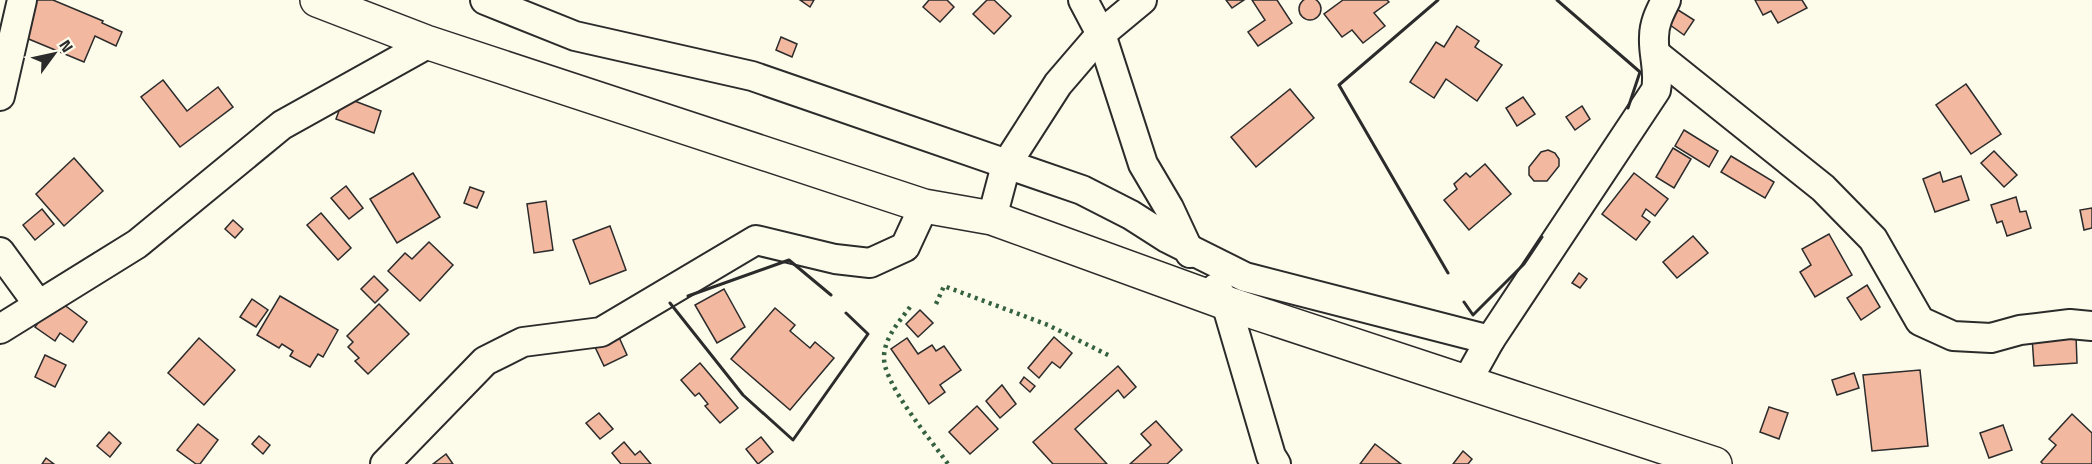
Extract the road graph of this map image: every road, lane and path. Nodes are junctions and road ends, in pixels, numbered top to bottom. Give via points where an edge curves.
1 (22, 0) edge
2 (317, 0) edge
3 (485, 0) edge
4 (1083, 0) edge
5 (1142, 0) edge
6 (1666, 0) edge
7 (1101, 34) junction
8 (426, 42) junction
9 (1657, 55) junction
10 (0, 96) edge
11 (1006, 165) junction
12 (924, 206) junction
13 (992, 218) junction
14 (1187, 248) junction
15 (0, 252) edge
16 (1226, 303) junction
17 (38, 304) junction
18 (2092, 326) edge
19 (0, 329) edge
20 (1490, 340) junction
21 (1466, 383) junction
22 (1269, 461) edge
23 (385, 464) edge
24 (1715, 464) edge

1 - 10 street
2 - 8 street
3 - 11 street via 575,36 752,76
4 - 7 street
5 - 7 street
6 - 9 street via 1657,19
7 - 11 street via 1058,84
7 - 14 street via 1143,164
8 - 12 street
8 - 17 street via 282,125 137,244
9 - 18 street via 1823,188 1873,239 1920,321 1953,336 1991,338 2070,324
9 - 20 street via 1656,90
11 - 13 street
11 - 14 street via 1082,190
12 - 13 street
12 - 23 street via 905,247 870,263 835,259 756,240 601,332 523,342 485,361
13 - 16 street
14 - 16 street
14 - 20 street via 1245,276
15 - 17 street
16 - 21 street
16 - 22 street
17 - 19 street
20 - 21 street
21 - 24 street

